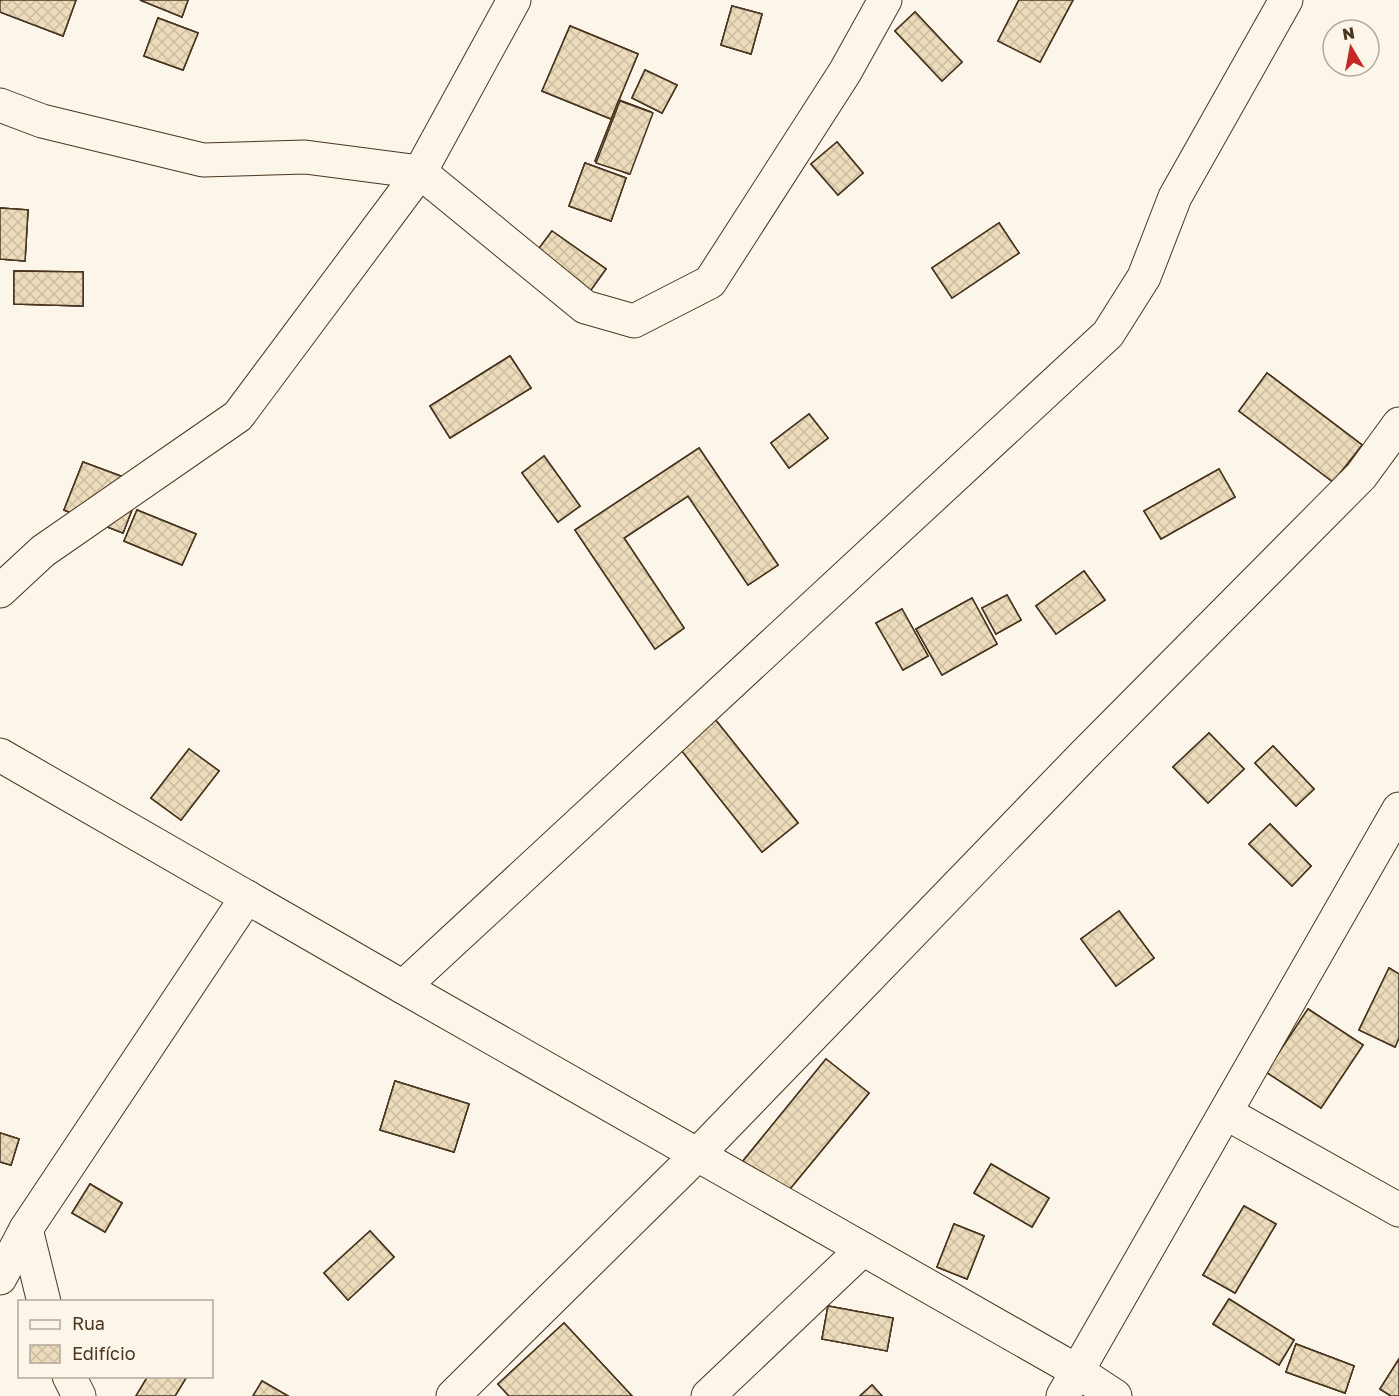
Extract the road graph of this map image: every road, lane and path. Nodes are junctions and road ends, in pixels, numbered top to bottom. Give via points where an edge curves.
1 (514, 0) edge
2 (885, 0) edge
3 (1286, 0) edge
4 (0, 105) edge
5 (420, 172) junction
6 (1399, 424) edge
7 (0, 591) edge
8 (0, 754) edge
9 (1399, 809) edge
10 (247, 897) junction
11 (403, 987) junction
12 (1226, 1113) junction
13 (698, 1154) junction
14 (1399, 1210) edge
15 (26, 1229) junction
16 (863, 1249) junction
17 (0, 1278) edge
18 (44, 1300) edge
19 (70, 1378) edge
20 (1070, 1384) edge
21 (79, 1396) edge
22 (453, 1396) edge
23 (708, 1396) edge
24 (1115, 1396) edge

1 - 5 street
2 - 5 street via 845,72 710,282 634,321 585,308
3 - 11 street via 1176,197 1144,277 1108,334
4 - 5 street via 42,122 203,160 304,157
5 - 7 street via 238,416 43,551
6 - 13 street via 1361,476
8 - 10 street
9 - 12 street
10 - 11 street
10 - 15 street
11 - 13 street
12 - 14 street
12 - 20 street
13 - 16 street
13 - 22 street
15 - 17 street
15 - 18 street
16 - 20 street
16 - 23 street
19 - 21 street
20 - 24 street

